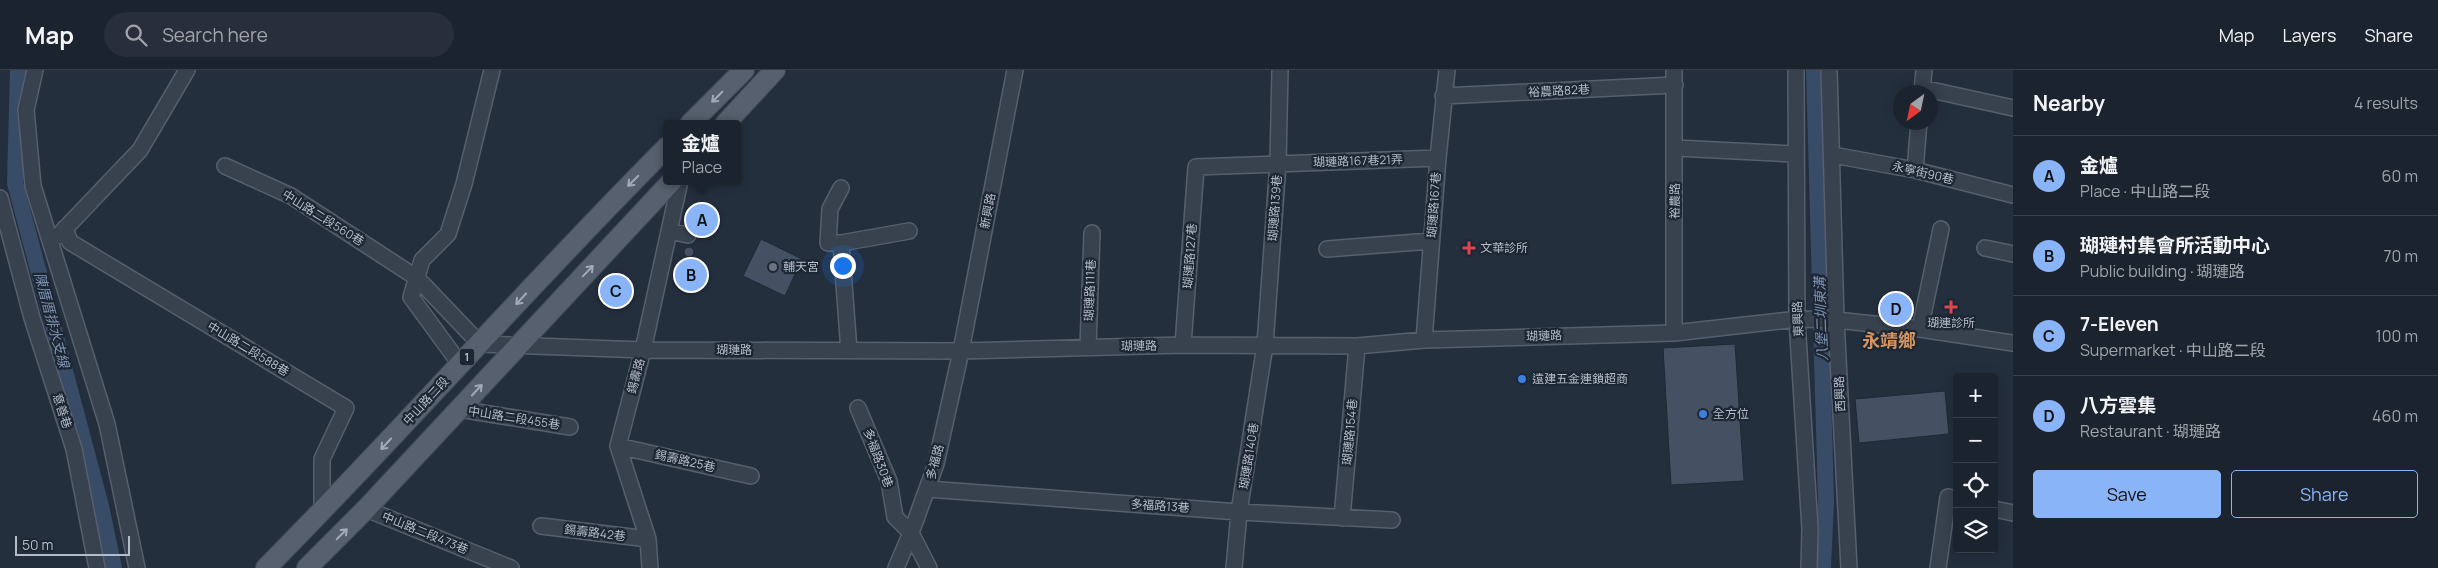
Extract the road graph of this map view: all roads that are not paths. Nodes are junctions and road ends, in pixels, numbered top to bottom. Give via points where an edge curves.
1 (35, 70) edge
2 (187, 70) edge
3 (492, 70) edge
4 (744, 70) edge
5 (775, 70) edge
6 (1015, 70) edge
7 (1280, 70) edge
8 (1447, 70) edge
9 (1796, 70) edge
10 (1829, 70) edge
11 (1924, 70) edge
12 (1675, 77) edge
13 (1922, 85) edge
14 (1938, 93) edge
15 (1443, 96) junction
16 (2013, 108) edge
17 (694, 120) edge
18 (729, 120) edge
19 (1918, 130) edge
20 (1676, 148) junction
21 (663, 151) edge
22 (1795, 154) junction
23 (1833, 155) junction
24 (1438, 158) junction
25 (1278, 163) junction
26 (225, 166) dead end
27 (1196, 167) joint
28 (1915, 170) junction
29 (668, 185) edge
30 (679, 185) edge
31 (841, 188) dead end
32 (2013, 195) edge
33 (0, 198) edge
34 (65, 228) junction
35 (1941, 229) dead end
36 (669, 231) junction
37 (909, 231) dead end
38 (1092, 233) dead end
39 (688, 236) dead end
40 (1431, 242) junction
41 (841, 243) junction
42 (50, 245) junction
43 (1985, 248) dead end
44 (1327, 249) dead end
45 (2013, 254) edge
46 (417, 278) junction
47 (1798, 320) junction
48 (1836, 320) junction
49 (1920, 329) junction
50 (1674, 333) junction
51 (1424, 340) junction
52 (2013, 342) edge
53 (480, 344) junction
54 (518, 345) junction
55 (1183, 345) junction
56 (1266, 345) junction
57 (1357, 346) junction
58 (1088, 347) junction
59 (643, 350) junction
60 (849, 351) junction
61 (961, 351) junction
62 (460, 364) junction
63 (858, 408) dead end
64 (459, 409) junction
65 (570, 427) dead end
66 (618, 446) junction
67 (751, 476) dead end
68 (928, 489) junction
69 (1953, 498) edge
70 (366, 509) junction
71 (1998, 509) edge
72 (322, 512) junction
73 (1239, 512) junction
74 (2013, 513) edge
75 (1342, 518) junction
76 (1392, 520) dead end
77 (541, 526) dead end
78 (912, 533) junction
79 (648, 539) junction
80 (1849, 567) edge
81 (97, 568) edge
82 (137, 568) edge
83 (266, 568) edge
84 (307, 568) edge
85 (511, 568) edge
86 (650, 568) edge
87 (896, 568) edge
88 (929, 568) edge
89 (1234, 568) edge
90 (1809, 568) edge
91 (1864, 568) edge
92 (1938, 568) edge

1 - 42 street via 26,110 33,186
2 - 34 street via 140,150
3 - 46 street via 448,234 422,260
4 -> 17 main road
5 - 18 main road
6 - 61 street, 新興路
7 - 25 street, 瑚璉路139巷
8 - 15 street, 瑚璉路167巷
9 - 22 street, 東興路
10 - 23 street, 西興路
11 - 13 street
12 - 15 street, 裕農路82巷
12 - 20 street, 裕農路
14 - 16 street
15 - 24 street, 瑚璉路167巷
19 - 28 street
20 - 22 street
20 - 50 street, 裕農路
21 -> 53 main road, 中山路二段 / 1 via 589,224
22 - 47 street, 東興路
23 - 28 street, 永寧街90巷
23 - 48 street, 西興路
24 - 25 street, 瑚璉路167巷21弄
24 - 40 street, 瑚璉路167巷
25 - 27 street, 瑚璉路167巷21弄
25 - 56 street, 瑚璉路139巷
26 - 46 street, 中山路二段560巷 via 290,196
27 - 55 street, 瑚璉路127巷
28 - 32 street, 永寧街90巷
54 -> 29 main road, 1
30 - 36 street, 錫壽路
31 - 41 street via 830,209 828,243
33 - 81 street, 意善巷 via 32,318 74,449
34 - 42 street
34 - 72 street, 中山路二段588巷 via 70,242 346,408 322,459
35 - 49 street
36 - 39 street
36 - 59 street, 錫壽路
37 - 41 street
38 - 58 street, 瑚璉路111巷
40 - 44 street
40 - 51 street, 瑚璉路167巷
41 - 60 street
42 - 82 street via 106,424
43 - 45 street
46 - 53 street, 中山路二段560巷
46 - 62 street via 411,298
47 - 48 street, 瑚璉路
47 - 50 street, 瑚璉路
47 - 90 street, 東興路 via 1810,529
48 - 49 street
48 - 80 street, 西興路
49 - 52 street
50 - 51 street, 瑚璉路
51 - 57 street, 瑚璉路
53 - 54 street, 瑚璉路
53 - 62 main road, 中山路二段 / 1
54 - 59 street, 瑚璉路
64 -> 54 main road, 1
55 - 56 street, 瑚璉路
55 - 58 street, 瑚璉路
56 - 57 street, 瑚璉路
56 - 73 street, 瑚璉路140巷
57 - 75 street, 瑚璉路154巷
58 - 61 street, 瑚璉路
59 - 60 street, 瑚璉路
59 - 66 street, 錫壽路
60 - 61 street, 瑚璉路
61 - 68 street, 多福路
62 -> 72 main road, 中山路二段 / 1
63 - 78 street, 多福路30巷 via 889,481 895,516
64 - 65 street, 中山路二段455巷
64 - 70 main road, 1
66 - 67 street, 錫壽路25巷
66 - 79 street
68 - 73 street, 多福路13巷
68 - 78 street, 多福路
69 - 92 street
84 -> 70 main road, 1
70 - 85 street, 中山路二段473巷
71 - 74 street
72 - 83 main road, 中山路二段 / 1
73 - 75 street, 多福路13巷
73 - 89 street, 瑚璉路140巷
75 - 76 street, 多福路13巷
77 - 79 street, 錫壽路42巷
78 - 87 street, 多福路
78 - 88 street, 多福路30巷
79 - 86 street
80 - 91 street

